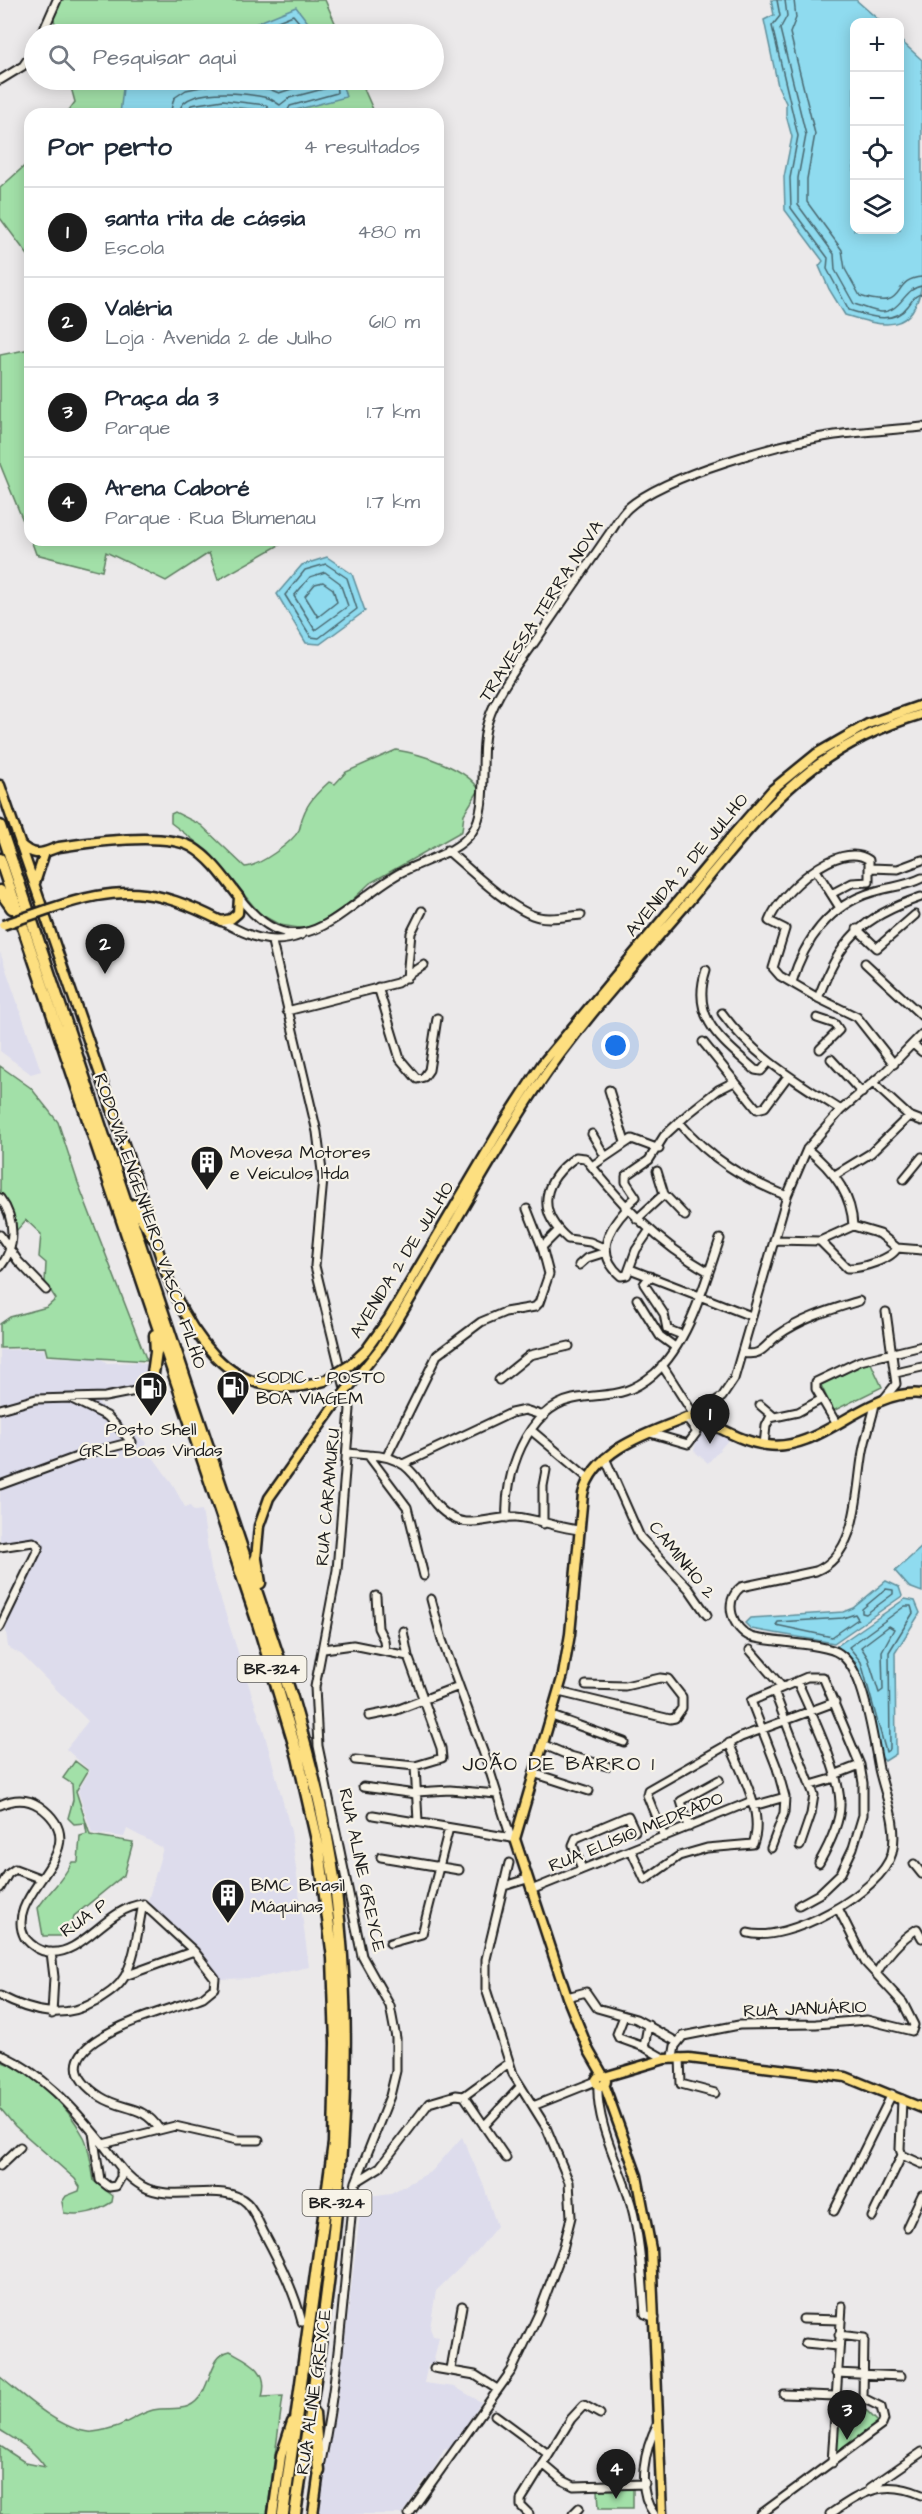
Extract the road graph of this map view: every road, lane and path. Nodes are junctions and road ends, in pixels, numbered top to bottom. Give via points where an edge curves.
1 (57, 0) edge
2 (46, 24) edge
3 (24, 65) edge
4 (0, 80) edge
5 (922, 427) edge
6 (922, 705) edge
7 (922, 714) edge
8 (0, 784) edge
9 (0, 826) edge
10 (20, 844) junction
11 (447, 850) junction
12 (45, 852) junction
13 (0, 859) edge
14 (922, 860) edge
15 (870, 868) junction
16 (816, 870) junction
17 (922, 878) edge
18 (34, 886) junction
19 (0, 891) edge
20 (831, 894) junction
21 (239, 897) junction
22 (921, 897) edge
23 (840, 908) junction
24 (422, 911) dead end
25 (581, 915) dead end
26 (915, 915) dead end
27 (221, 921) junction
28 (1, 926) edge
29 (857, 929) junction
30 (306, 933) junction
31 (272, 942) junction
32 (30, 948) junction
33 (865, 963) dead end
34 (424, 965) dead end
35 (706, 970) dead end
36 (408, 978) junction
37 (792, 982) junction
38 (378, 987) junction
39 (818, 998) junction
40 (843, 1010) junction
41 (287, 1011) junction
42 (722, 1013) dead end
43 (922, 1016) edge
44 (437, 1018) dead end
45 (817, 1018) dead end
46 (835, 1024) junction
47 (922, 1034) edge
48 (703, 1042) dead end
49 (913, 1044) junction
50 (820, 1049) dead end
51 (922, 1052) edge
52 (831, 1059) dead end
53 (768, 1064) junction
54 (894, 1064) junction
55 (788, 1076) junction
56 (734, 1082) junction
57 (873, 1083) junction
58 (609, 1090) dead end
59 (862, 1093) junction
60 (841, 1110) junction
61 (909, 1116) junction
62 (922, 1121) edge
63 (679, 1122) junction
64 (592, 1134) dead end
65 (625, 1142) junction
66 (659, 1149) junction
67 (807, 1149) junction
68 (605, 1156) junction
69 (922, 1158) edge
70 (592, 1166) junction
71 (116, 1170) junction
72 (657, 1171) dead end
73 (835, 1175) junction
74 (904, 1179) dead end
75 (664, 1194) junction
76 (787, 1196) junction
77 (0, 1198) edge
78 (626, 1208) junction
79 (527, 1209) dead end
80 (685, 1216) dead end
81 (637, 1219) junction
82 (853, 1226) junction
83 (559, 1230) junction
84 (649, 1231) junction
85 (0, 1235) edge
86 (154, 1238) junction
87 (720, 1239) dead end
88 (774, 1240) junction
89 (820, 1241) junction
90 (542, 1247) junction
91 (11, 1248) junction
92 (897, 1248) junction
93 (922, 1250) edge
94 (606, 1251) junction
95 (579, 1266) dead end
96 (0, 1267) edge
97 (630, 1269) junction
98 (709, 1272) junction
99 (650, 1276) junction
100 (46, 1290) dead end
101 (700, 1298) junction
102 (637, 1299) dead end
103 (859, 1301) dead end
104 (151, 1308) junction
105 (886, 1312) dead end
106 (751, 1316) junction
107 (682, 1335) junction
108 (569, 1346) dead end
109 (922, 1346) edge
110 (675, 1347) junction
111 (742, 1353) junction
112 (892, 1354) junction
113 (663, 1365) junction
114 (922, 1367) edge
115 (896, 1373) junction
116 (500, 1380) dead end
117 (151, 1388) joint
118 (922, 1394) edge
119 (72, 1399) junction
120 (822, 1399) junction
121 (879, 1402) junction
122 (760, 1405) dead end
123 (0, 1409) edge
124 (544, 1416) junction
125 (690, 1416) junction
126 (773, 1416) junction
127 (836, 1423) junction
128 (532, 1431) junction
129 (650, 1433) junction
130 (764, 1445) junction
131 (348, 1452) junction
132 (368, 1455) junction
133 (387, 1456) junction
134 (605, 1458) junction
135 (403, 1464) junction
136 (546, 1470) dead end
137 (588, 1478) junction
138 (0, 1485) edge
139 (507, 1518) junction
140 (543, 1524) junction
141 (580, 1530) junction
142 (0, 1547) edge
143 (256, 1559) joint
144 (424, 1576) dead end
145 (376, 1596) dead end
146 (431, 1599) dead end
147 (706, 1615) dead end
148 (0, 1627) edge
149 (403, 1631) dead end
150 (327, 1633) joint
151 (324, 1649) junction
152 (385, 1650) junction
153 (750, 1650) dead end
154 (408, 1656) junction
155 (797, 1681) junction
156 (586, 1685) dead end
157 (459, 1686) junction
158 (778, 1689) junction
159 (560, 1692) junction
160 (292, 1698) junction
161 (424, 1700) junction
162 (835, 1702) junction
163 (810, 1711) junction
164 (369, 1716) dead end
165 (552, 1716) junction
166 (785, 1720) junction
167 (762, 1729) junction
168 (624, 1742) dead end
169 (729, 1743) junction
170 (543, 1744) junction
171 (355, 1761) dead end
172 (860, 1765) junction
173 (415, 1766) junction
174 (607, 1766) dead end
175 (533, 1773) junction
176 (834, 1776) junction
177 (720, 1780) dead end
178 (811, 1785) junction
179 (363, 1787) dead end
180 (589, 1791) dead end
181 (416, 1793) junction
182 (497, 1794) junction
183 (785, 1797) junction
184 (0, 1804) edge
185 (752, 1804) junction
186 (373, 1815) dead end
187 (418, 1821) junction
188 (449, 1827) junction
189 (689, 1827) junction
190 (635, 1831) dead end
191 (664, 1837) junction
192 (513, 1838) junction
193 (800, 1846) dead end
194 (771, 1848) dead end
195 (631, 1850) junction
196 (381, 1857) dead end
197 (509, 1863) dead end
198 (819, 1863) dead end
199 (914, 1864) dead end
200 (439, 1867) junction
201 (582, 1869) junction
202 (459, 1870) dead end
203 (922, 1874) edge
204 (39, 1878) junction
205 (527, 1879) junction
206 (504, 1886) junction
207 (0, 1888) edge
208 (531, 1890) junction
209 (143, 1904) junction
210 (799, 1905) dead end
211 (838, 1908) junction
212 (748, 1933) dead end
213 (922, 1938) edge
214 (390, 1943) dead end
215 (194, 1951) junction
216 (51, 1953) junction
217 (876, 1974) junction
218 (125, 1976) junction
219 (0, 1996) edge
220 (567, 1997) junction
221 (52, 2014) junction
222 (624, 2016) junction
223 (648, 2025) junction
224 (677, 2042) junction
225 (644, 2047) junction
226 (0, 2054) edge
227 (672, 2058) junction
228 (509, 2063) junction
229 (601, 2082) junction
230 (520, 2087) junction
231 (715, 2093) dead end
232 (892, 2094) junction
233 (464, 2096) junction
234 (902, 2099) junction
235 (533, 2106) junction
236 (922, 2108) edge
237 (484, 2126) junction
238 (159, 2129) junction
239 (93, 2133) junction
240 (259, 2140) dead end
241 (103, 2144) junction
242 (20, 2146) dead end
243 (902, 2155) junction
244 (506, 2158) dead end
245 (922, 2164) edge
246 (0, 2166) edge
247 (121, 2171) junction
248 (356, 2182) junction
249 (922, 2195) edge
250 (834, 2211) dead end
251 (872, 2217) dead end
252 (906, 2227) dead end
253 (462, 2306) dead end
254 (842, 2306) dead end
255 (654, 2318) junction
256 (802, 2319) dead end
257 (841, 2320) junction
258 (302, 2322) dead end
259 (839, 2335) junction
260 (805, 2343) dead end
261 (838, 2346) junction
262 (434, 2367) dead end
263 (451, 2370) junction
264 (836, 2373) junction
265 (864, 2375) junction
266 (901, 2376) dead end
267 (497, 2389) junction
268 (784, 2394) dead end
269 (312, 2396) junction
270 (835, 2396) junction
271 (300, 2399) junction
272 (600, 2414) dead end
273 (495, 2415) dead end
274 (658, 2423) junction
275 (315, 2425) junction
276 (327, 2428) junction
277 (922, 2452) edge
278 (548, 2454) junction
279 (832, 2463) junction
280 (543, 2464) junction
281 (320, 2471) junction
282 (645, 2484) junction
283 (865, 2492) junction
284 (922, 2495) edge
285 (526, 2513) edge
286 (273, 2514) edge
287 (283, 2514) edge
288 (295, 2514) edge
289 (313, 2514) edge
290 (410, 2514) edge
291 (654, 2514) edge
292 (662, 2514) edge
293 (761, 2514) edge
294 (830, 2514) edge

1 - 2 street
3 - 4 street
5 - 11 street, TRAVESSA TERRA NOVA via 826,436 701,470 655,491 626,510 493,708 482,746 477,822 470,836
6 - 86 main road, AVENIDA 2 DE JULHO, bridge via 868,724 816,754 773,789 732,836 542,1064 389,1318 351,1365 324,1381 300,1387 274,1387 248,1380 229,1369 203,1341 174,1297
7 - 143 main road, AVENIDA 2 DE JULHO, bridge via 871,732 809,769 771,805 536,1089 381,1347 269,1498 259,1526
8 - 10 main road, AVENIDA 2 DE JULHO
9 - 71 highway, RODOVIA ENGENHEIRO VASCO FILHO / BR-324
10 - 12 main road via 30,851
10 - 18 main road, AVENIDA 2 DE JULHO
11 - 25 street via 493,889 534,916
11 - 30 street, TRAVESSA TERRA NOVA via 389,880 323,928
12 - 18 main road
12 - 21 main road via 59,847 168,838 209,860
13 - 32 highway, RODOVIA ENGENHEIRO VASCO FILHO / BR-324
14 - 15 street via 898,869
15 - 16 street via 867,857 844,855
15 - 20 street via 869,882 852,883
16 - 20 street
16 - 37 street via 772,914 771,924 785,929 775,971
17 - 23 street via 904,887 872,892
18 - 86 main road, AVENIDA 2 DE JULHO
19 - 32 highway via 11,905 23,941
20 - 23 street
21 - 27 main road via 238,913
21 - 30 street via 262,923 281,931
22 - 29 street via 884,911
23 - 37 street via 807,943
24 - 36 street via 411,933
26 - 29 street via 877,948
27 - 28 main road, bridge via 175,900 133,892 100,894
27 - 31 street
29 - 39 street via 834,960
30 - 31 street, TRAVESSA TERRA NOVA
31 - 41 street, RUA CARAMURU
32 - 104 highway, RODOVIA ENGENHEIRO VASCO FILHO / BR-324
33 - 43 street
34 - 36 street
35 - 53 street via 700,999 717,1036 755,1070 761,1071
36 - 38 street
37 - 39 street
38 - 41 street
38 - 44 street via 400,1059 417,1079 429,1070
39 - 40 street
40 - 46 street
40 - 54 street via 864,1023
41 - 131 street, RUA CARAMURU via 322,1161 315,1266 349,1400
42 - 53 street
45 - 46 street
46 - 50 street via 839,1030
47 - 49 street
48 - 56 street
49 - 51 street
49 - 54 street
52 - 59 street
53 - 55 street
54 - 57 street
55 - 56 street via 759,1110
55 - 60 street
56 - 63 street
57 - 59 street
57 - 61 street
58 - 65 street
59 - 60 street
60 - 67 street
61 - 62 street
61 - 73 street via 872,1153
63 - 66 street via 664,1136
63 - 76 street via 733,1172
64 - 68 street
65 - 66 street via 635,1138
65 - 68 street
66 - 78 street via 626,1176 636,1197
67 - 73 street
67 - 76 street
68 - 70 street
69 - 74 street
70 - 78 street
70 - 83 street via 583,1157 576,1157 557,1172 546,1192 548,1210
71 - 86 highway
71 - 160 highway, RODOVIA ENGENHEIRO VASCO FILHO / BR-324
72 - 75 street
73 - 82 street
75 - 80 street
75 - 81 street
76 - 88 street
77 - 91 street via 10,1221
78 - 81 street
78 - 94 street via 614,1224
79 - 90 street
81 - 84 street
82 - 89 street
82 - 92 street via 880,1234
83 - 90 street
83 - 94 street via 568,1239 590,1242
84 - 97 street via 636,1250
84 - 98 street
85 - 91 street
87 - 98 street
88 - 89 street
88 - 106 street
89 - 92 street via 847,1268 890,1255
90 - 133 street via 549,1274 538,1305 481,1322 437,1355
91 - 96 street
91 - 100 street
92 - 93 street
94 - 95 street via 587,1258
94 - 97 street via 607,1263 621,1276 626,1277
97 - 99 street
98 - 101 street
99 - 101 street
99 - 107 street via 644,1284 664,1314 667,1329
101 - 106 street
101 - 107 street
102 - 110 street via 660,1336
103 - 111 street via 800,1322 761,1352
104 - 117 highway via 156,1352
104 - 271 highway, RODOVIA ENGENHEIRO VASCO FILHO / BR-324 via 276,1680 307,1793 326,1895 333,1958 334,2143
105 - 112 street
106 - 111 street
107 - 110 street
108 - 116 street via 530,1355
109 - 112 street
110 - 113 street
111 - 125 street via 728,1390 710,1407
112 - 115 street
112 - 120 street via 860,1361 816,1382
113 - 124 street via 619,1393 568,1400
113 - 125 street
114 - 115 street
115 - 121 street via 896,1386
117 - 119 street
118 - 121 main road via 898,1394
119 - 123 street via 36,1399
119 - 138 street via 106,1416 132,1442 85,1454
120 - 126 street via 798,1412
120 - 127 street
121 - 127 main road
121 - 211 street via 864,1447 849,1533 839,1553 816,1571 741,1587 734,1595 732,1610 740,1632 751,1637 836,1651 850,1665 861,1688 894,1838 891,1856 883,1869
122 - 126 street
124 - 128 street
124 - 135 street via 519,1410
125 - 129 main road
125 - 129 street via 697,1432 688,1444
125 - 130 main road
126 - 130 street via 766,1426
127 - 130 main road via 790,1445
128 - 137 street
128 - 139 street via 512,1470 506,1493
129 - 134 main road
131 - 132 street
131 - 150 street, RUA CARAMURU
132 - 133 street
132 - 144 street via 407,1507
133 - 135 street
134 - 137 main road
134 - 147 street, CAMINHO 2 via 643,1540 689,1589
135 - 139 street via 453,1518 468,1523
136 - 140 street
137 - 141 main road
139 - 140 street
140 - 141 street
141 - 159 main road
142 - 148 street via 33,1542 39,1547
143 - 160 highway via 292,1682
145 - 152 street via 378,1628
146 - 157 street
149 - 154 street
150 - 151 street, RUA ALINE GREYCE
151 - 152 street via 353,1645
151 - 248 street, RUA ALINE GREYCE via 315,1687 318,1746 362,1956 390,2006 396,2038 396,2071 390,2096
152 - 154 street
153 - 158 street
154 - 161 street
155 - 158 street
155 - 162 street via 823,1677
155 - 163 street
156 - 159 street via 625,1686 668,1679 682,1696 679,1713 670,1719
157 - 161 street
157 - 182 street
158 - 166 street
158 - 167 street via 754,1699 752,1706
159 - 165 main road
160 - 269 highway, RODOVIA ENGENHEIRO VASCO FILHO / BR-324 via 328,1846 345,2000 346,2078 339,2191
161 - 164 street
161 - 173 street via 442,1756 440,1760
162 - 163 street
162 - 172 street
163 - 166 street
163 - 176 street
165 - 168 street
165 - 170 main road
166 - 167 street
166 - 178 street
167 - 169 street
167 - 183 street
169 - 185 street
169 - 191 street via 647,1792
170 - 174 street
170 - 175 main road
171 - 173 street
172 - 176 street
172 - 210 street via 863,1815 849,1857 829,1886
173 - 181 street
175 - 180 street
175 - 192 main road
176 - 178 street
176 - 198 street via 840,1811
177 - 189 street via 681,1804
178 - 193 street via 814,1804
179 - 181 street
181 - 182 street via 450,1790
181 - 187 street
182 - 192 street
183 - 185 street, RUA ELÍSIO MEDRADO
183 - 194 street via 784,1813
184 - 204 street, RUA P via 32,1802 55,1824 56,1851
185 - 189 street, RUA ELÍSIO MEDRADO
185 - 195 street via 755,1837 750,1845 707,1848 679,1856 648,1879 641,1876
186 - 187 street
187 - 188 street
188 - 192 street
188 - 200 street
189 - 191 street, RUA ELÍSIO MEDRADO
190 - 201 street via 628,1816 574,1840
191 - 195 street, RUA ELÍSIO MEDRADO
192 - 205 main road
195 - 201 street, RUA ELÍSIO MEDRADO
196 - 200 street
197 - 206 street
199 - 203 street
200 - 202 street
200 - 214 street via 422,1934
201 - 208 street, RUA ELÍSIO MEDRADO
204 - 207 street via 15,1869
204 - 216 street, RUA P via 21,1902 20,1928 37,1949
205 - 206 street
205 - 208 main road
206 - 228 street via 485,1974 490,2007
208 - 220 main road
209 - 215 street
209 - 216 street, RUA P via 124,1908 72,1948
209 - 218 street
211 - 212 street via 782,1931
211 - 217 street, RUA JANUÁRIO via 860,1953
213 - 217 street via 917,1929 911,1933 888,1955
215 - 218 street
215 - 238 street via 215,1978 210,1993 100,2035 88,2045 78,2065 89,2088 108,2100 149,2115
216 - 221 street
217 - 224 street, RUA JANUÁRIO via 908,2010 914,2025 912,2031 867,2020 751,2024 689,2034
218 - 221 street via 116,1988 88,2006
219 - 221 street
220 - 222 street via 586,1992 597,2008
220 - 229 main road
222 - 223 street
222 - 225 street via 619,2038
223 - 224 street
223 - 225 street
224 - 227 street
225 - 227 street
226 - 239 street via 24,2065 52,2086
227 - 229 main road
227 - 231 street via 681,2084
227 - 232 main road via 833,2075
228 - 230 street
228 - 233 street
229 - 235 street
229 - 255 main road via 637,2176 651,2249
229 - 255 street via 598,2097 604,2122 639,2238 645,2314
230 - 235 street
230 - 237 street
232 - 234 main road
232 - 250 street
233 - 237 street
233 - 248 street via 429,2103 380,2167
234 - 236 main road
234 - 243 street
235 - 267 street via 569,2182 572,2217 526,2344
237 - 244 street
238 - 240 street via 185,2127 237,2140
238 - 241 street
239 - 241 street
239 - 247 street via 100,2180 109,2187 116,2186
241 - 247 street
242 - 246 street
243 - 245 street
243 - 251 street
247 - 258 street via 155,2192 230,2193 242,2199 287,2275
248 - 276 street, RUA ALINE GREYCE via 343,2289 343,2322
249 - 252 street
253 - 263 street
254 - 257 street
255 - 274 main road
256 - 257 street
257 - 259 street
259 - 261 street
259 - 265 street via 862,2336
260 - 261 street
261 - 264 street
262 - 263 street
263 - 267 street via 475,2375
264 - 265 street
264 - 270 street
265 - 266 street
265 - 279 street via 863,2398 883,2410 884,2420 878,2430
267 - 290 street
268 - 270 street
269 - 275 highway
269 - 288 highway, RODOVIA ENGENHEIRO VASCO FILHO / BR-324
270 - 279 street
271 - 286 main road via 281,2456
271 - 287 highway, RODOVIA ENGENHEIRO VASCO FILHO / BR-324
272 - 278 street via 589,2406 579,2408
273 - 278 street
274 - 282 street via 646,2452
274 - 292 main road
275 - 276 highway
275 - 281 highway
276 - 281 street, RUA ALINE GREYCE
277 - 283 street
278 - 280 street
279 - 293 street
280 - 282 street via 574,2486
280 - 285 street via 521,2500
281 - 289 main road, RUA ALINE GREYCE
282 - 291 street
283 - 284 street via 892,2486
283 - 294 street

